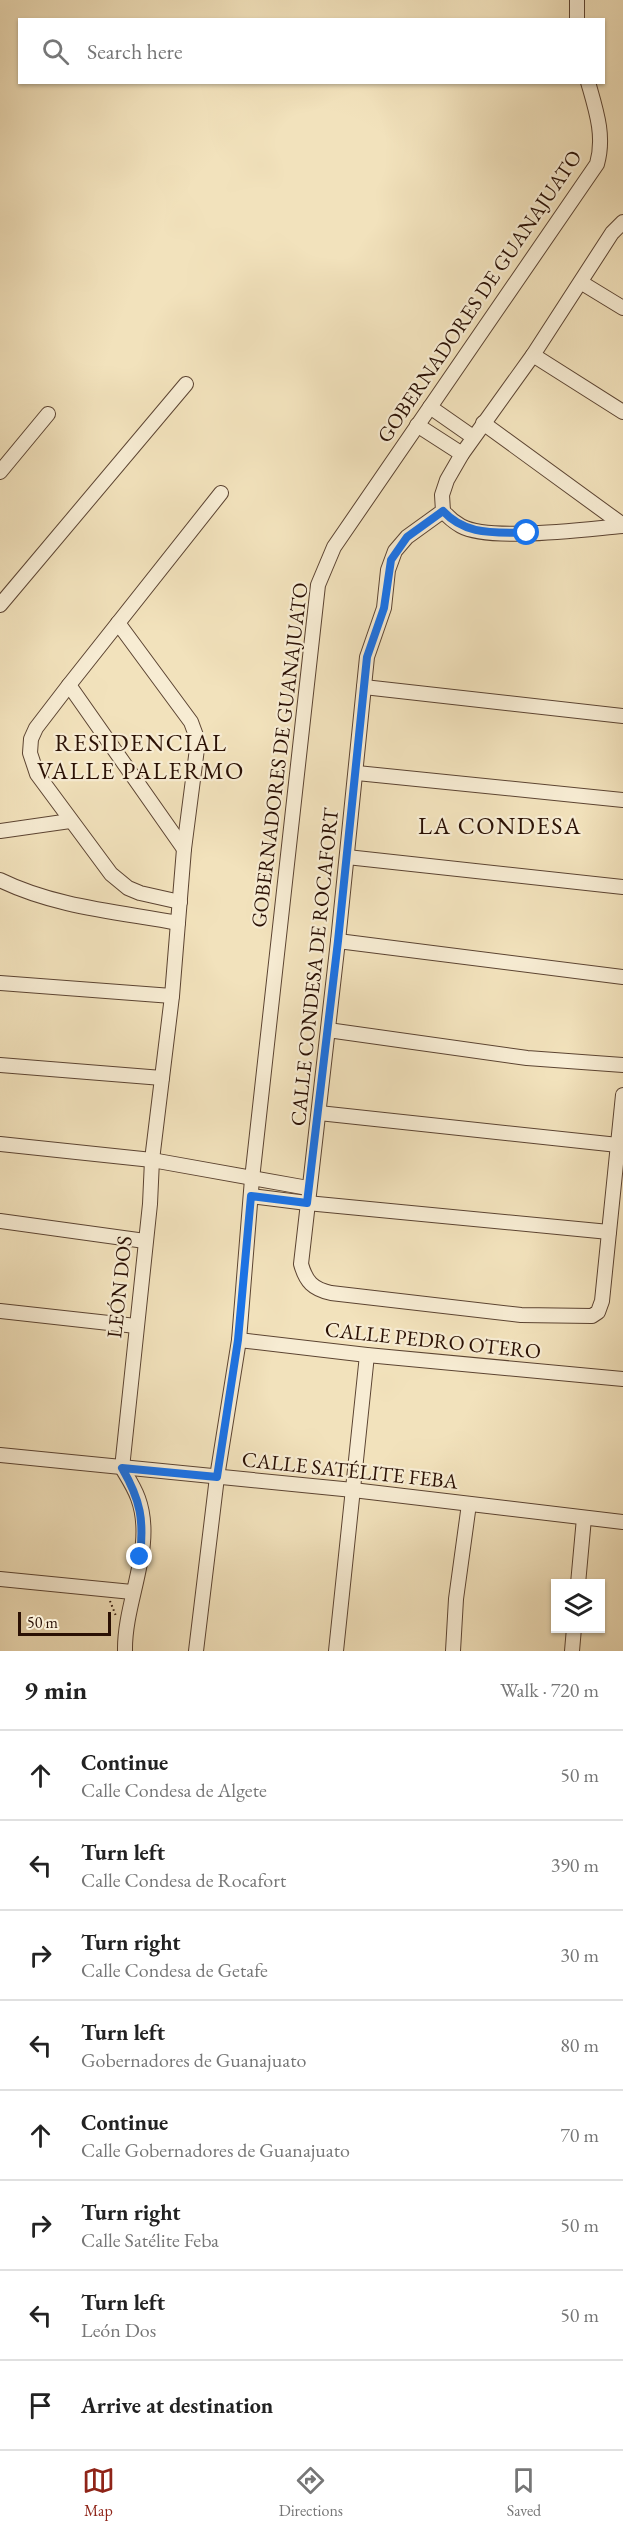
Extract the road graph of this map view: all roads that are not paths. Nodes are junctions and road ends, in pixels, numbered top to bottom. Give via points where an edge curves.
1 (577, 0) edge
2 (577, 18) edge
3 (589, 84) edge
4 (623, 222) edge
5 (582, 283) junction
6 (623, 308) edge
7 (533, 355) junction
8 (186, 384) dead end
9 (430, 407) junction
10 (623, 412) edge
11 (48, 414) dead end
12 (483, 423) junction
13 (417, 425) junction
14 (473, 437) junction
15 (462, 454) junction
16 (0, 472) edge
17 (221, 493) dead end
18 (443, 511) junction
19 (623, 526) edge
20 (0, 605) edge
21 (118, 622) junction
22 (69, 685) junction
23 (364, 687) junction
24 (623, 716) edge
25 (357, 773) junction
26 (623, 800) edge
27 (70, 820) junction
28 (0, 831) edge
29 (184, 849) junction
30 (348, 857) junction
31 (0, 880) edge
32 (623, 887) edge
33 (180, 902) junction
34 (178, 923) junction
35 (338, 941) junction
36 (623, 977) edge
37 (0, 983) edge
38 (172, 996) junction
39 (328, 1030) junction
40 (0, 1065) edge
41 (623, 1065) edge
42 (162, 1078) junction
43 (623, 1095) edge
44 (319, 1113) junction
45 (0, 1144) edge
46 (618, 1145) junction
47 (152, 1160) junction
48 (252, 1179) junction
49 (308, 1188) junction
50 (251, 1196) junction
51 (307, 1203) junction
52 (0, 1221) edge
53 (609, 1232) junction
54 (145, 1241) junction
55 (0, 1311) edge
56 (136, 1326) junction
57 (238, 1340) junction
58 (367, 1355) junction
59 (623, 1379) edge
60 (0, 1455) edge
61 (122, 1468) junction
62 (217, 1477) junction
63 (353, 1490) junction
64 (469, 1504) junction
65 (584, 1518) junction
66 (623, 1522) edge
67 (0, 1579) edge
68 (578, 1579) edge
69 (132, 1592) junction
70 (574, 1633) edge
71 (125, 1651) edge
72 (196, 1651) edge
73 (336, 1651) edge
74 (453, 1651) edge
75 (572, 1651) edge

1 - 2 street
3 - 9 street, GOBERNADORES DE GUANAJUATO via 598,119 601,150 597,164
4 - 5 street
5 - 6 street
5 - 7 street
7 - 10 street
7 - 12 street
8 - 20 street
9 - 13 street, GOBERNADORES DE GUANAJUATO
9 - 14 street
11 - 16 street
12 - 14 street
12 - 19 street
13 - 15 street
13 - 48 street, GOBERNADORES DE GUANAJUATO via 334,547 318,585
14 - 15 street
15 - 18 street via 442,495
17 - 21 street
18 - 19 street via 462,527 481,532
18 - 23 street, CALLE CONDESA DE ROCAFORT via 407,537 391,560 384,608 367,657
21 - 22 street
21 - 29 street, LEÓN DOS via 197,733
22 - 27 street via 36,728 30,753 37,774
22 - 29 street
23 - 24 street
23 - 25 street, CALLE CONDESA DE ROCAFORT
25 - 26 street
25 - 30 street, CALLE CONDESA DE ROCAFORT
27 - 28 street
27 - 33 street via 118,882 140,893
29 - 33 street, LEÓN DOS
30 - 32 street
30 - 35 street, CALLE CONDESA DE ROCAFORT
31 - 34 street via 69,903
33 - 34 street, LEÓN DOS
34 - 38 street, LEÓN DOS
35 - 36 street
35 - 39 street, CALLE CONDESA DE ROCAFORT
37 - 38 street
38 - 42 street, LEÓN DOS
39 - 41 street via 527,1058
39 - 44 street, CALLE CONDESA DE ROCAFORT
40 - 42 street
42 - 47 street, LEÓN DOS
43 - 46 street, CALLE CONDESA DE ROCAFORT
44 - 46 street
44 - 49 street, CALLE CONDESA DE ROCAFORT
45 - 47 street
46 - 53 street, CALLE CONDESA DE ROCAFORT
47 - 48 street
47 - 54 street, LEÓN DOS
48 - 49 street
48 - 50 street, GOBERNADORES DE GUANAJUATO
49 - 51 street, CALLE CONDESA DE ROCAFORT
50 - 51 street
50 - 57 street, GOBERNADORES DE GUANAJUATO
51 - 53 street
51 - 53 street, CALLE CONDESA DE ROCAFORT via 300,1264 311,1286 356,1297 521,1315 586,1317 598,1312
52 - 54 street
54 - 56 street, LEÓN DOS
55 - 56 street
56 - 61 street, LEÓN DOS
57 - 58 street, CALLE PEDRO OTERO
57 - 62 street, GOBERNADORES DE GUANAJUATO
58 - 59 street, CALLE PEDRO OTERO
58 - 63 street
60 - 61 street, CALLE SATÉLITE FEBA
61 - 62 street, CALLE SATÉLITE FEBA
61 - 69 street via 138,1498 142,1519 140,1557
62 - 63 street, CALLE SATÉLITE FEBA
62 - 72 street, GOBERNADORES DE GUANAJUATO
63 - 64 street, CALLE SATÉLITE FEBA
63 - 73 street
64 - 65 street, CALLE SATÉLITE FEBA
64 - 74 street
65 - 66 street, CALLE SATÉLITE FEBA
65 - 68 street
67 - 69 street
69 - 71 street
70 - 75 street

